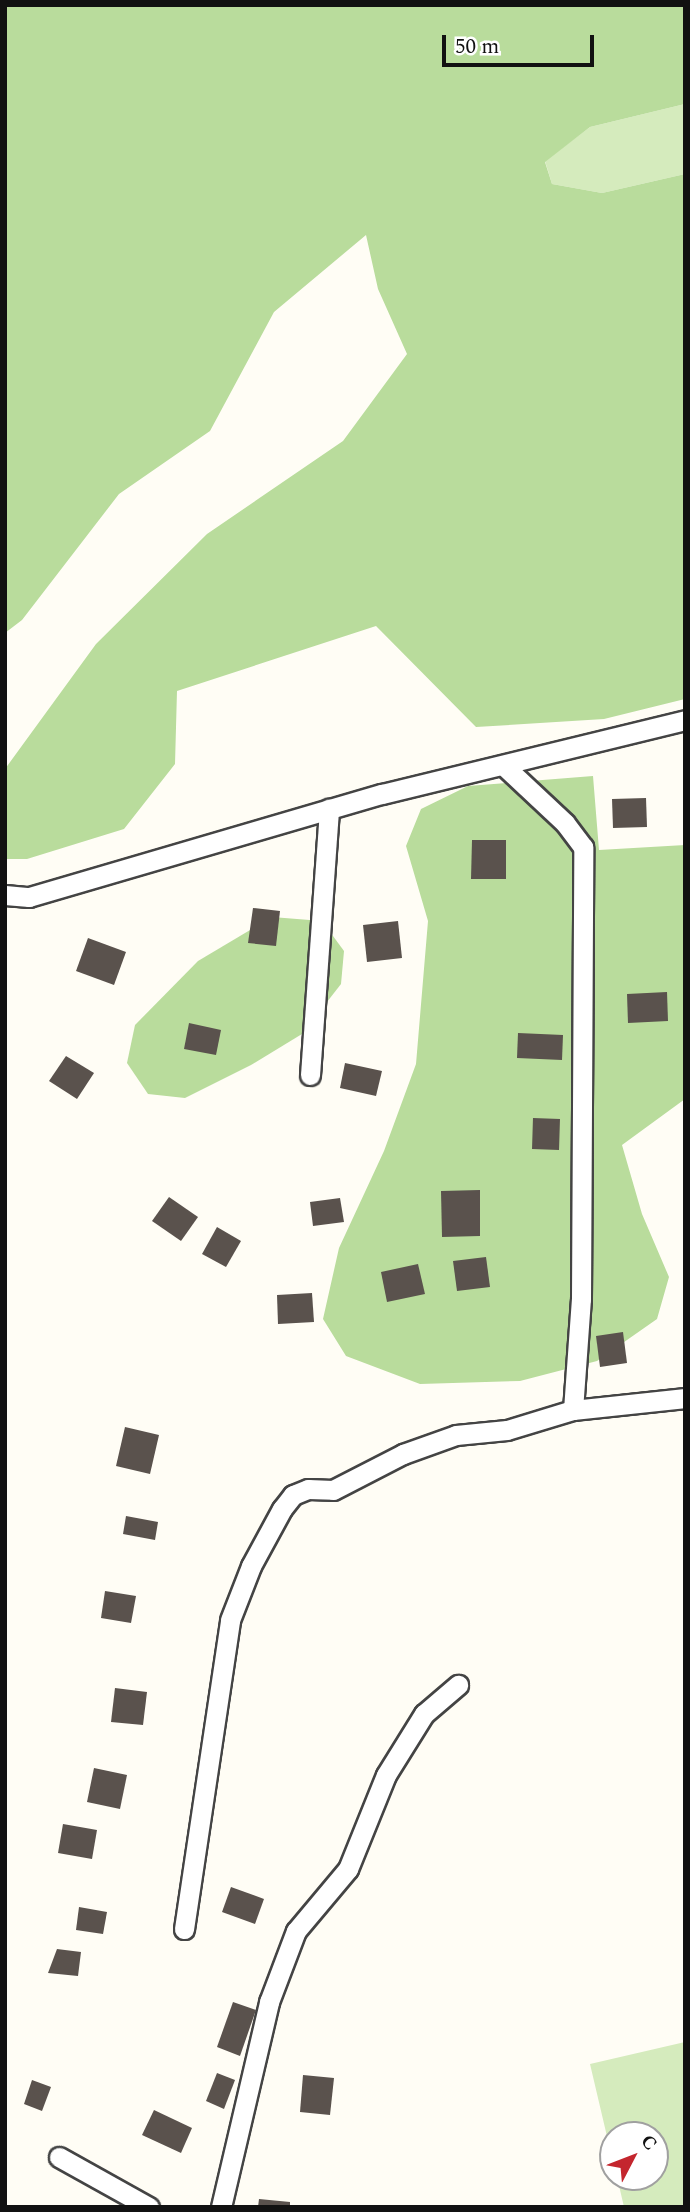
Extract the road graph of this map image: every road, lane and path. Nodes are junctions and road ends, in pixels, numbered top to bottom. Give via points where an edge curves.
1 (685, 720) edge
2 (504, 766) junction
3 (328, 809) junction
4 (5, 895) edge
5 (310, 1075) dead end
6 (685, 1398) edge
7 (573, 1410) junction
8 (458, 1685) dead end
9 (184, 1929) dead end
10 (59, 2157) dead end
11 (149, 2207) edge
12 (221, 2207) edge

1 - 2 street
2 - 3 street
2 - 7 street via 565,823 583,847 581,1299
3 - 4 street via 29,897
3 - 5 street
6 - 7 street
7 - 9 street via 507,1430 456,1435 403,1454 333,1490 308,1489 293,1495 282,1509 251,1566 230,1620
8 - 12 street via 424,1714 386,1775 348,1870 296,1931 269,2002
10 - 11 street

